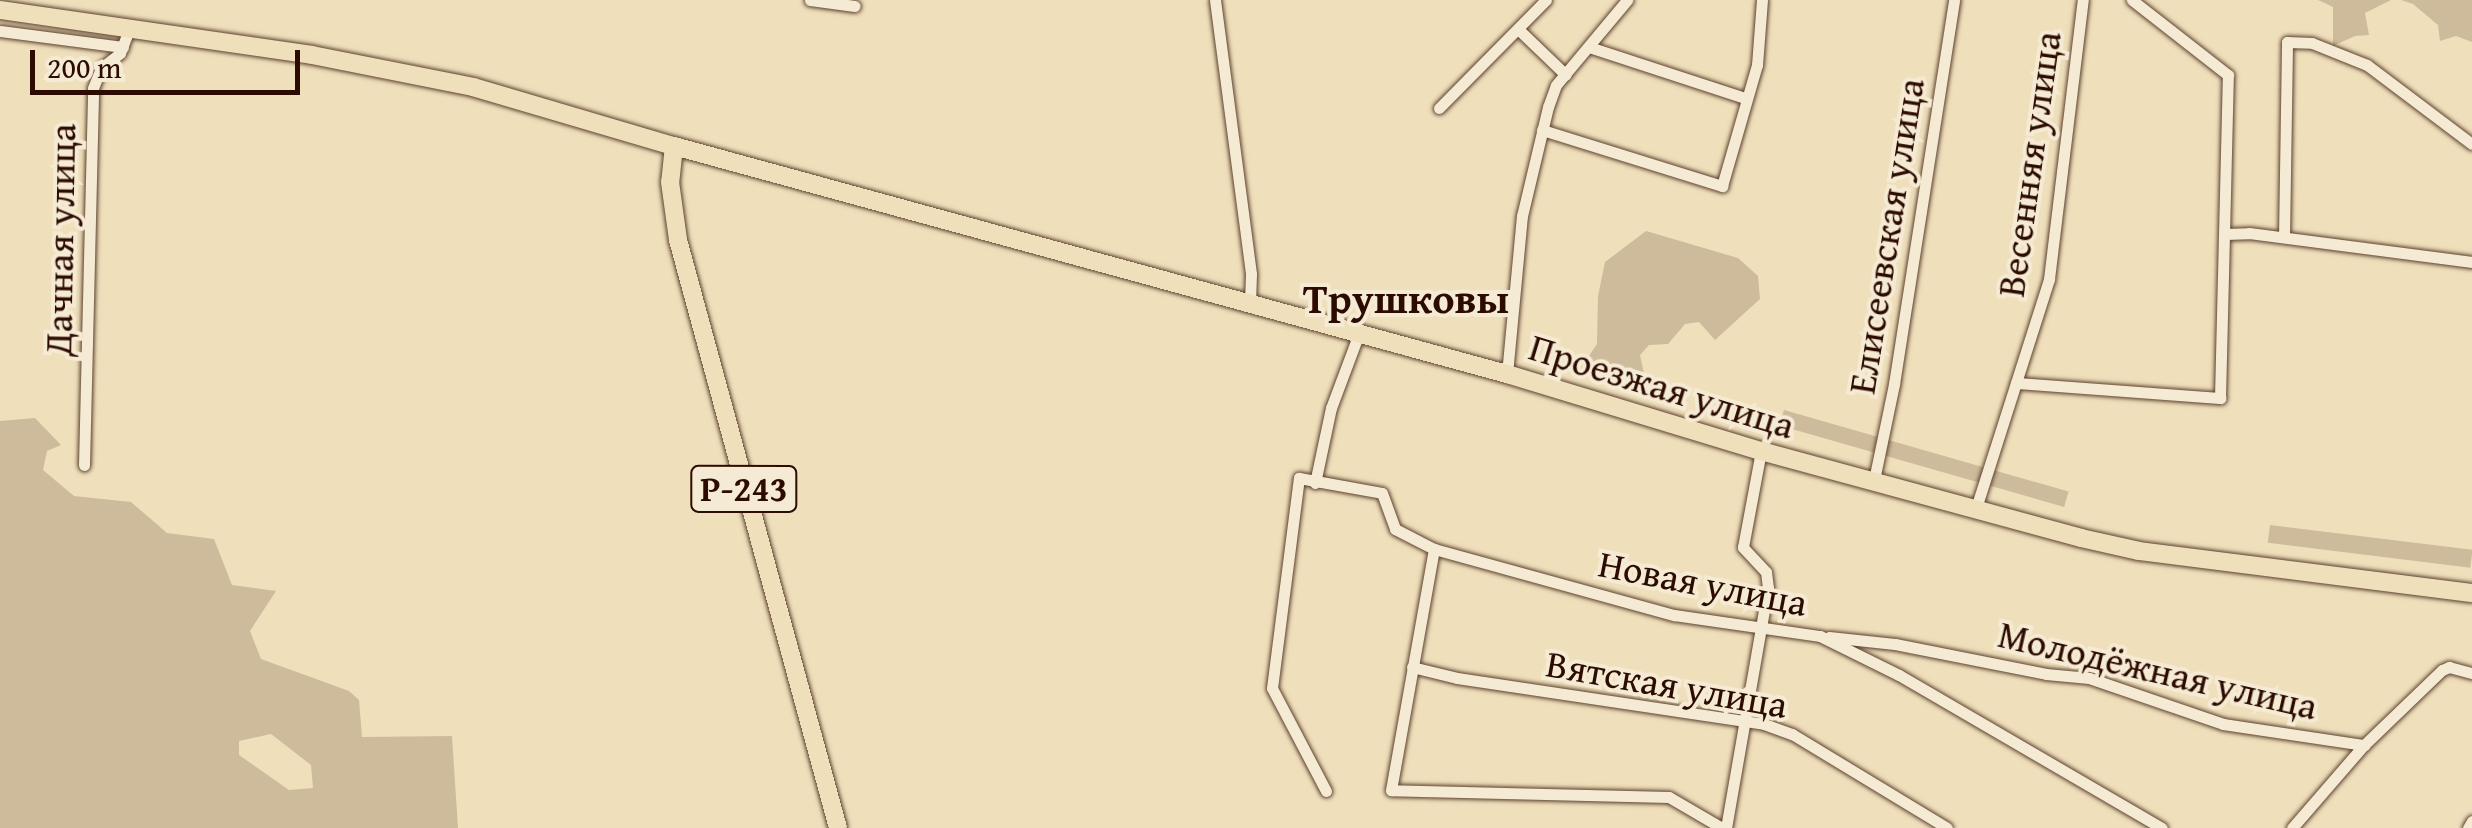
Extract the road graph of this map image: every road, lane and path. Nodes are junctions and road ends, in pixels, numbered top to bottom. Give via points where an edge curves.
1 (810, 0) edge
2 (1215, 0) edge
3 (1546, 0) edge
4 (1627, 0) edge
5 (1762, 0) edge
6 (1954, 0) edge
7 (2083, 0) edge
8 (2132, 0) edge
9 (854, 6) dead end
10 (23, 7) edge
11 (0, 10) edge
12 (1518, 29) junction
13 (0, 30) edge
14 (126, 38) junction
15 (1589, 46) junction
16 (1566, 74) junction
17 (1745, 98) junction
18 (1439, 108) dead end
19 (1542, 130) junction
20 (2472, 144) edge
21 (674, 146) junction
22 (2225, 234) junction
23 (2284, 238) junction
24 (2472, 262) edge
25 (1250, 302) junction
26 (1359, 333) junction
27 (1507, 374) junction
28 (2016, 383) junction
29 (1761, 452) junction
30 (84, 465) dead end
31 (1874, 480) junction
32 (1315, 483) junction
33 (1976, 508) junction
34 (1434, 548) junction
35 (2472, 593) edge
36 (1761, 631) junction
37 (1820, 636) junction
38 (1412, 667) junction
39 (2472, 673) edge
40 (1743, 720) junction
41 (2364, 745) junction
42 (1326, 791) dead end
43 (2472, 821) edge
44 (838, 828) edge
45 (1724, 828) edge
46 (1948, 828) edge
47 (2162, 828) edge
48 (2292, 828) edge
49 (2468, 828) edge

1 - 9 street
2 - 25 street via 1252,274
3 - 12 street
4 - 15 street
5 - 17 street via 1757,65
6 - 31 street, Елисеевская улица
7 - 28 street, Весенняя улица via 2049,279
8 - 22 street via 2228,75
10 - 11 main road, Проезжая улица
10 - 14 main road, Проезжая улица
12 - 16 street
12 - 18 street
13 - 14 street
14 - 21 main road, Проезжая улица via 312,55 473,87
14 - 30 street, Дачная улица via 100,68 93,88
15 - 16 street
15 - 17 street
16 - 19 street
17 - 19 street via 1722,186
19 - 27 street via 1522,216
20 - 23 street via 2367,65 2312,43 2287,42
21 - 25 main road, Проезжая улица
21 - 44 main road, Р-243 via 670,186 678,240
22 - 23 street
22 - 28 street via 2220,398
23 - 24 street
25 - 26 main road, Проезжая улица
26 - 27 main road, Проезжая улица
26 - 32 street via 1331,408
27 - 29 main road, Проезжая улица
28 - 33 street, Весенняя улица
29 - 31 main road, Проезжая улица
29 - 36 street via 1743,547 1769,579
31 - 33 main road, Проезжая улица
32 - 34 street, Новая улица via 1382,493 1395,529
32 - 42 street via 1299,478 1272,688
33 - 35 main road, Проезжая улица via 2139,551
34 - 36 street, Новая улица via 1674,615
34 - 38 street
36 - 37 street, Новая улица
36 - 40 street
37 - 41 street, Молодёжная улица via 2090,678 2223,724
37 - 47 street, Новая улица
38 - 40 street, Вятская улица
38 - 45 street via 1391,790 1669,797
39 - 41 street via 2442,670
40 - 45 street
40 - 46 street, Вятская улица via 1792,734
41 - 48 street
43 - 49 street

